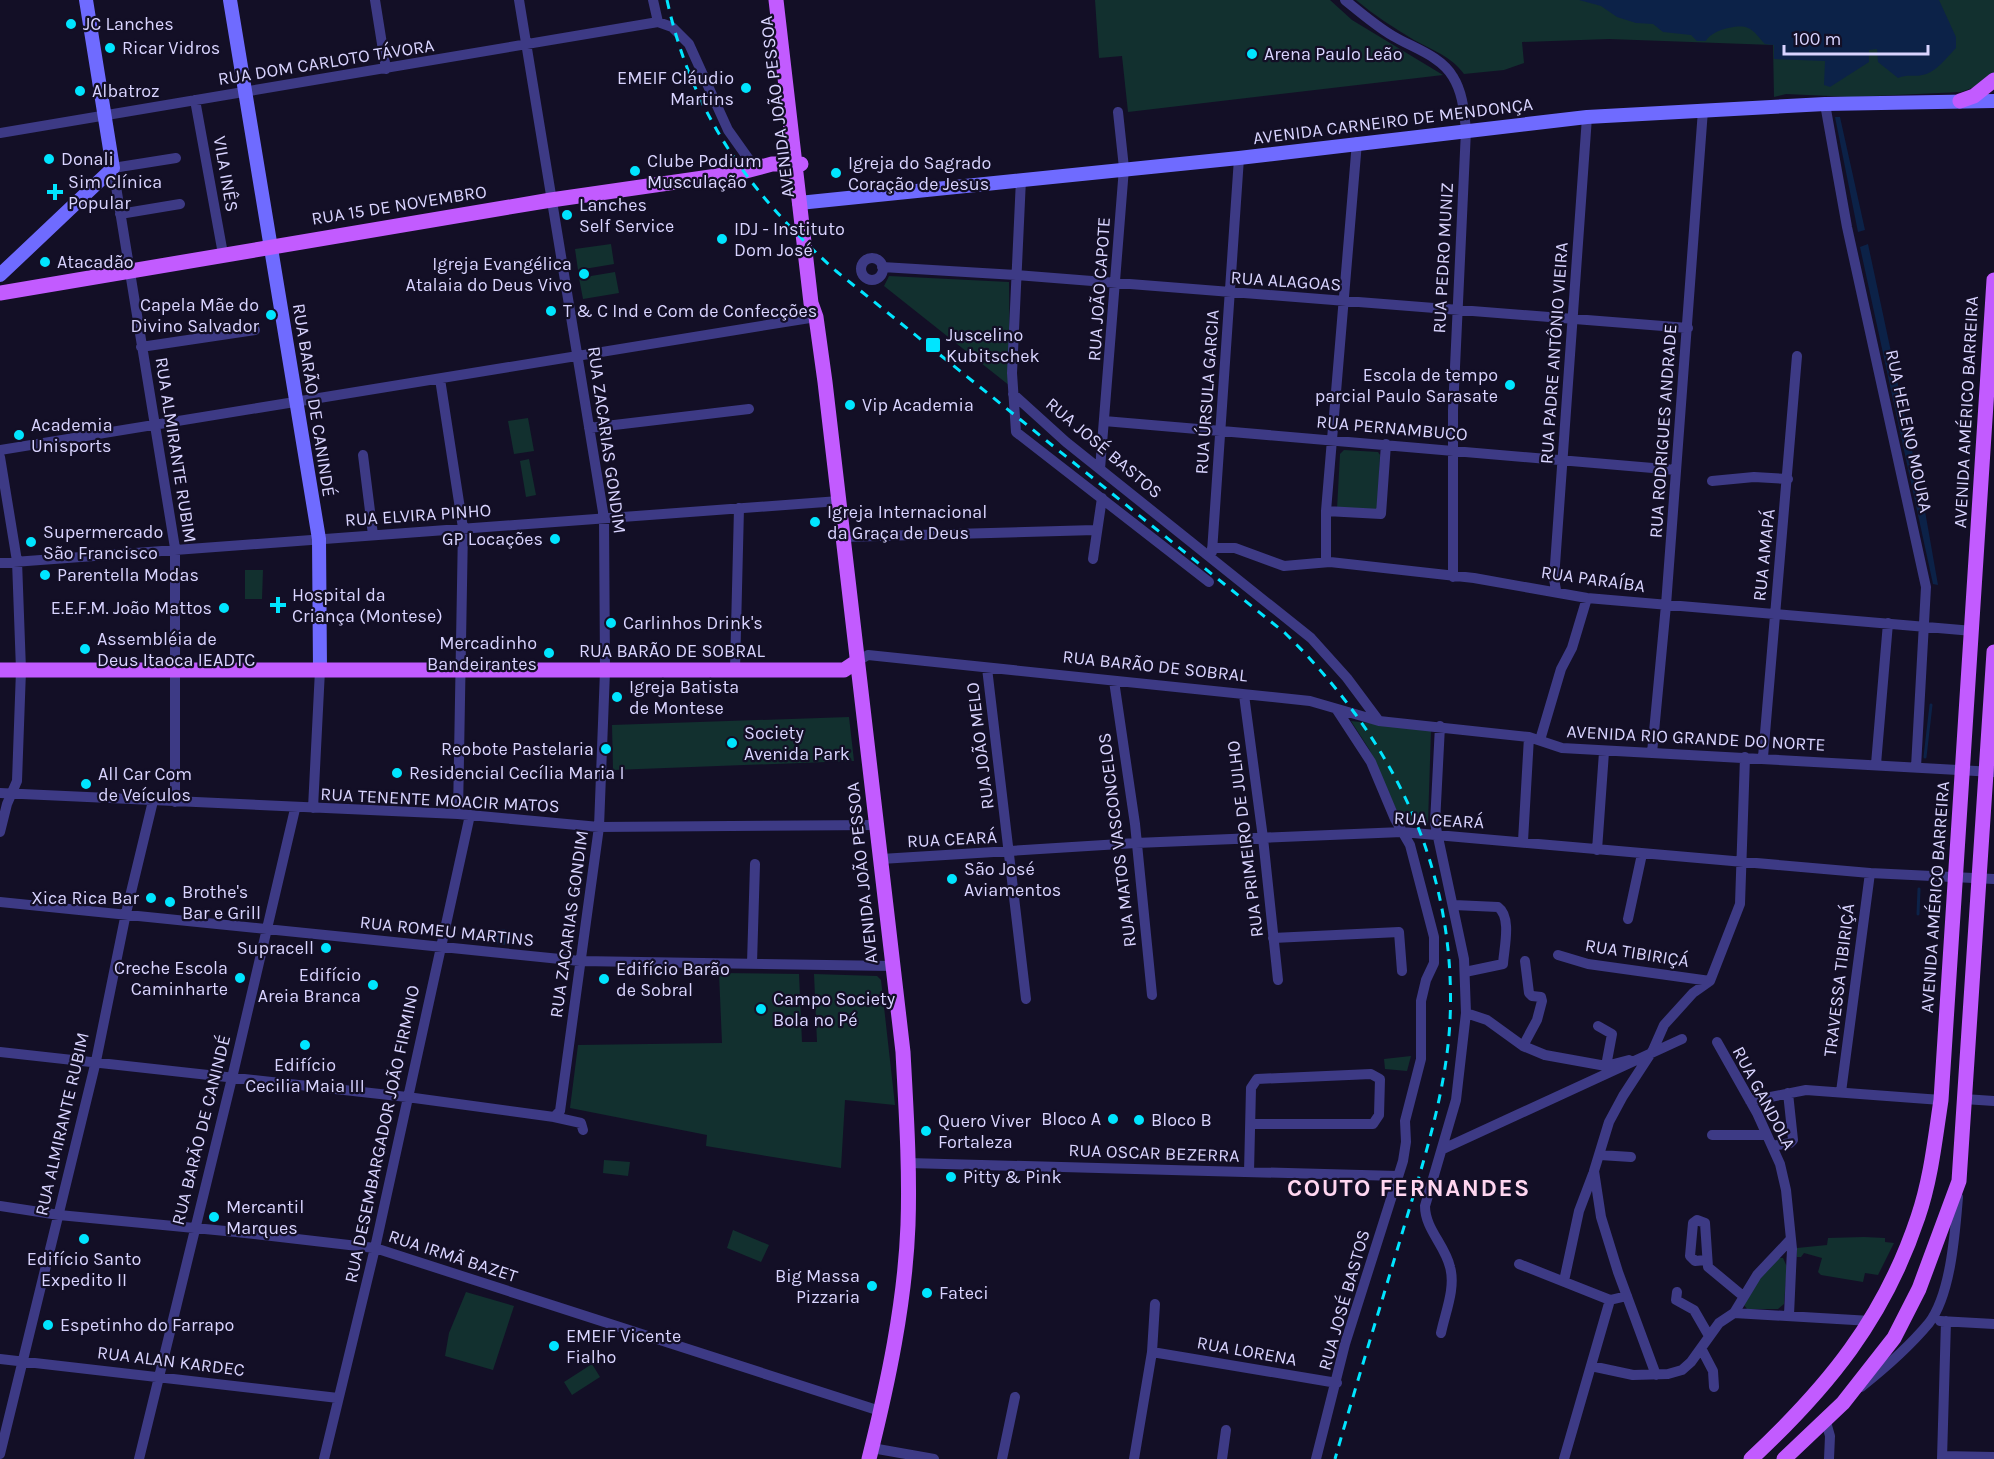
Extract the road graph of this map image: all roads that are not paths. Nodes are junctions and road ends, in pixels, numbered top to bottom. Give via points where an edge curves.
1 (86, 0) edge
2 (230, 0) edge
3 (375, 0) edge
4 (519, 0) edge
5 (653, 0) edge
6 (776, 0) edge
7 (784, 0) edge
8 (1346, 0) edge
9 (658, 22) junction
10 (526, 45) junction
11 (386, 69) junction
12 (1994, 80) edge
13 (244, 92) junction
14 (195, 100) junction
15 (1960, 101) junction
16 (1994, 101) edge
17 (1826, 104) junction
18 (1703, 110) junction
19 (1118, 112) dead end
20 (103, 115) junction
21 (1587, 117) junction
22 (1466, 130) junction
23 (0, 132) edge
24 (1357, 142) junction
25 (176, 158) dead end
26 (1239, 158) junction
27 (799, 163) junction
28 (113, 168) junction
29 (755, 168) junction
30 (1124, 168) junction
31 (1022, 179) junction
32 (551, 200) junction
33 (803, 202) junction
34 (180, 204) dead end
35 (120, 214) junction
36 (270, 246) junction
37 (223, 255) junction
38 (882, 267) dead end
39 (130, 270) junction
40 (0, 275) edge
41 (1016, 275) junction
42 (1994, 280) edge
43 (1116, 284) junction
44 (0, 293) edge
45 (1230, 293) junction
46 (1344, 302) junction
47 (1458, 310) junction
48 (816, 317) junction
49 (1573, 319) junction
50 (1688, 328) junction
51 (255, 330) dead end
52 (141, 347) junction
53 (579, 356) junction
54 (1797, 356) dead end
55 (440, 379) junction
56 (1013, 394) junction
57 (296, 401) junction
58 (749, 409) dead end
59 (1104, 421) junction
60 (154, 426) junction
61 (589, 428) junction
62 (1221, 430) junction
63 (1334, 440) junction
64 (1386, 444) junction
65 (1452, 449) junction
66 (0, 450) edge
67 (363, 454) dead end
68 (0, 457) edge
69 (1563, 460) junction
70 (1100, 469) junction
71 (1676, 470) junction
72 (1788, 479) junction
73 (1712, 481) dead end
74 (1102, 498) junction
75 (839, 501) junction
76 (739, 508) junction
77 (1326, 511) junction
78 (604, 518) junction
79 (463, 528) junction
80 (1095, 530) junction
81 (373, 535) junction
82 (843, 537) junction
83 (319, 539) junction
84 (175, 548) junction
85 (1212, 552) junction
86 (1093, 559) dead end
87 (17, 561) junction
88 (0, 562) edge
89 (1326, 562) junction
90 (1453, 577) junction
91 (1209, 582) dead end
92 (1557, 591) junction
93 (1587, 598) junction
94 (1666, 606) junction
95 (1774, 615) junction
96 (1888, 623) junction
97 (1926, 627) junction
98 (1973, 631) junction
99 (1994, 652) edge
100 (856, 662) junction
101 (987, 668) junction
102 (0, 670) edge
103 (21, 670) junction
104 (176, 670) junction
105 (320, 670) junction
106 (461, 670) junction
107 (605, 670) junction
108 (735, 670) junction
109 (1114, 681) junction
110 (1244, 695) junction
111 (1337, 710) junction
112 (1379, 721) junction
113 (1440, 726) junction
114 (1534, 739) junction
115 (1604, 752) junction
116 (1652, 753) junction
117 (1745, 757) junction
118 (1763, 757) junction
119 (1876, 764) junction
120 (1916, 767) junction
121 (1962, 770) junction
122 (1990, 772) edge
123 (0, 793) edge
124 (12, 794) junction
125 (153, 801) junction
126 (175, 802) junction
127 (295, 808) junction
128 (313, 808) junction
129 (458, 814) junction
130 (470, 815) junction
131 (877, 825) junction
132 (599, 827) junction
133 (0, 832) edge
134 (1402, 832) junction
135 (1437, 837) junction
136 (1263, 838) junction
137 (1524, 841) junction
138 (1136, 843) junction
139 (1597, 850) junction
140 (1010, 852) junction
141 (1642, 854) junction
142 (881, 859) junction
143 (1741, 862) junction
144 (755, 864) dead end
145 (1870, 873) junction
146 (1978, 878) junction
147 (1956, 879) junction
148 (1994, 879) edge
149 (0, 902) edge
150 (1454, 905) junction
151 (126, 913) junction
152 (1628, 919) dead end
153 (267, 930) junction
154 (1273, 938) junction
155 (440, 947) junction
156 (1558, 955) dead end
157 (580, 961) junction
158 (1525, 961) dead end
159 (752, 963) junction
160 (892, 966) junction
161 (1402, 971) dead end
162 (1465, 972) junction
163 (1278, 980) dead end
164 (1710, 981) junction
165 (1152, 995) dead end
166 (1026, 999) dead end
167 (1466, 1013) junction
168 (1598, 1026) dead end
169 (1682, 1040) dead end
170 (1717, 1042) dead end
171 (1523, 1046) junction
172 (0, 1052) edge
173 (1645, 1058) junction
174 (96, 1061) junction
175 (1606, 1066) junction
176 (232, 1078) junction
177 (1841, 1092) junction
178 (1788, 1093) junction
179 (407, 1097) junction
180 (1964, 1099) junction
181 (1941, 1100) junction
182 (1750, 1101) junction
183 (1994, 1101) edge
184 (554, 1117) junction
185 (1251, 1124) junction
186 (583, 1130) dead end
187 (1712, 1135) dead end
188 (1767, 1135) junction
189 (1772, 1146) junction
190 (1443, 1149) junction
191 (1600, 1155) junction
192 (1631, 1157) dead end
193 (908, 1162) junction
194 (1594, 1171) junction
195 (1250, 1172) junction
196 (1398, 1176) junction
197 (1959, 1181) junction
198 (0, 1206) edge
199 (59, 1215) junction
200 (195, 1228) junction
201 (1790, 1240) junction
202 (375, 1248) junction
203 (1706, 1260) junction
204 (1519, 1264) dead end
205 (1564, 1281) junction
206 (1677, 1292) dead end
207 (1628, 1296) junction
208 (1743, 1296) junction
209 (1610, 1300) junction
210 (1155, 1304) dead end
211 (1734, 1313) junction
212 (1789, 1315) junction
213 (1930, 1321) junction
214 (1946, 1321) junction
215 (1871, 1322) junction
216 (1994, 1324) edge
217 (1441, 1333) dead end
218 (1709, 1336) junction
219 (1701, 1348) junction
220 (1152, 1352) junction
221 (0, 1359) edge
222 (23, 1362) junction
223 (1591, 1366) junction
224 (1656, 1375) junction
225 (159, 1376) junction
226 (1337, 1383) junction
227 (1714, 1387) dead end
228 (1015, 1397) dead end
229 (338, 1398) junction
230 (1843, 1403) junction
231 (880, 1411) junction
232 (1826, 1422) junction
233 (1226, 1430) dead end
234 (871, 1453) edge
235 (0, 1454) edge
236 (1942, 1457) edge
237 (1994, 1457) edge
238 (139, 1459) edge
239 (324, 1459) edge
240 (934, 1459) edge
241 (1002, 1459) edge
242 (1134, 1459) edge
243 (1222, 1459) edge
244 (1316, 1459) edge
245 (1564, 1459) edge
246 (1751, 1459) edge
247 (1784, 1459) edge
248 (1829, 1459) edge

1 - 20 main road, RUA ALMIRANTE RUBIM
2 - 13 main road, RUA BARÃO DE CANINDÉ
3 - 11 street
4 - 10 street, RUA ZACARIAS GONDIM
5 - 9 street
6 - 27 main road, AVENIDA JOÃO PESSOA
7 - 27 main road, AVENIDA JOÃO PESSOA
8 - 22 street, RUA PEDRO MUNIZ via 1393,36 1444,64 1457,84
9 - 10 street, RUA DOM CARLOTO TÁVORA
9 - 29 street via 672,27 689,44 728,130
10 - 11 street, RUA DOM CARLOTO TÁVORA
10 - 32 street, RUA ZACARIAS GONDIM
11 - 13 street, RUA DOM CARLOTO TÁVORA
12 - 15 main road via 1974,96
13 - 14 street, RUA DOM CARLOTO TÁVORA
13 - 36 main road, RUA BARÃO DE CANINDÉ
14 - 20 street, RUA DOM CARLOTO TÁVORA
14 - 37 street, VILA INÊS
15 - 16 main road, AVENIDA CARNEIRO DE MENDONÇA
15 - 17 main road, AVENIDA CARNEIRO DE MENDONÇA
17 - 18 main road, AVENIDA CARNEIRO DE MENDONÇA
17 - 97 street, RUA HELENO MOURA via 1849,234 1925,579
18 - 21 main road, AVENIDA CARNEIRO DE MENDONÇA
18 - 50 street, RUA RODRIGUES ANDRADE
19 - 30 street, RUA JOÃO CAPOTE
20 - 23 street, RUA DOM CARLOTO TÁVORA
20 - 28 main road, RUA ALMIRANTE RUBIM
21 - 22 main road, AVENIDA CARNEIRO DE MENDONÇA
21 - 49 street, RUA PADRE ANTÔNIO VIEIRA
22 - 24 main road, AVENIDA CARNEIRO DE MENDONÇA
22 - 47 street, RUA PEDRO MUNIZ
24 - 26 main road, AVENIDA CARNEIRO DE MENDONÇA
24 - 46 street
25 - 28 street
26 - 30 main road, AVENIDA CARNEIRO DE MENDONÇA
26 - 45 street, RUA ÚRSULA GARCIA
27 - 29 main road, RUA 15 DE NOVEMBRO
27 - 33 main road, AVENIDA JOÃO PESSOA
28 - 35 street, RUA ALMIRANTE RUBIM
28 - 40 main road
29 - 32 main road, RUA 15 DE NOVEMBRO
30 - 31 main road, AVENIDA CARNEIRO DE MENDONÇA
30 - 43 street, RUA JOÃO CAPOTE
31 - 33 main road, AVENIDA CARNEIRO DE MENDONÇA
31 - 41 street
32 - 36 main road, RUA 15 DE NOVEMBRO
32 - 53 street, RUA ZACARIAS GONDIM
33 - 48 main road, AVENIDA JOÃO PESSOA via 810,303
34 - 35 street
35 - 39 street, RUA ALMIRANTE RUBIM
36 - 37 main road, RUA 15 DE NOVEMBRO
36 - 57 main road, RUA BARÃO DE CANINDÉ
37 - 39 main road, RUA 15 DE NOVEMBRO
38 - 41 street, RUA ALAGOAS
39 - 44 main road, RUA 15 DE NOVEMBRO
39 - 52 street, RUA ALMIRANTE RUBIM
41 - 43 street, RUA ALAGOAS
41 - 56 street
42 - 98 main road, AVENIDA AMÉRICO BARREIRA
43 - 45 street, RUA ALAGOAS
43 - 59 street, RUA JOÃO CAPOTE
45 - 46 street, RUA ALAGOAS
45 - 62 street, RUA ÚRSULA GARCIA
46 - 47 street, RUA ALAGOAS
46 - 63 street
47 - 49 street, RUA ALAGOAS
47 - 65 street, RUA PEDRO MUNIZ
48 - 53 street
48 - 75 main road, AVENIDA JOÃO PESSOA
49 - 50 street, RUA ALAGOAS
49 - 69 street, RUA PADRE ANTÔNIO VIEIRA
50 - 71 street, RUA RODRIGUES ANDRADE
51 - 52 street
52 - 60 street, RUA ALMIRANTE RUBIM
53 - 55 street
53 - 61 street, RUA ZACARIAS GONDIM
54 - 72 street, RUA AMAPÁ
55 - 57 street
55 - 79 street
56 - 70 street, RUA JOSÉ BASTOS
56 - 74 street via 1016,432
57 - 60 street
57 - 83 main road, RUA BARÃO DE CANINDÉ
58 - 61 street
59 - 62 street, RUA PERNAMBUCO
59 - 70 street, RUA JOÃO CAPOTE
60 - 66 street
60 - 84 street, RUA ALMIRANTE RUBIM
61 - 78 street, RUA ZACARIAS GONDIM
62 - 63 street, RUA PERNAMBUCO
62 - 85 street, RUA ÚRSULA GARCIA
63 - 64 street, RUA PERNAMBUCO
63 - 77 street
64 - 65 street, RUA PERNAMBUCO
64 - 77 street via 1381,514
65 - 69 street, RUA PERNAMBUCO
65 - 90 street, RUA PEDRO MUNIZ
67 - 81 street
68 - 87 street
69 - 71 street, RUA PERNAMBUCO
69 - 92 street, RUA PADRE ANTÔNIO VIEIRA via 1554,579
70 - 85 street, RUA JOSÉ BASTOS
71 - 94 street, RUA RODRIGUES ANDRADE
72 - 73 street
72 - 95 street, RUA AMAPÁ
74 - 80 street
74 - 91 street
75 - 76 street, RUA ELVIRA PINHO
75 - 82 main road, AVENIDA JOÃO PESSOA
76 - 78 street, RUA ELVIRA PINHO
76 - 108 street
77 - 89 street
78 - 79 street, RUA ELVIRA PINHO
78 - 107 street, RUA ZACARIAS GONDIM
79 - 81 street, RUA ELVIRA PINHO
79 - 106 street
80 - 82 street
80 - 86 street
81 - 83 street, RUA ELVIRA PINHO
82 - 100 main road, AVENIDA JOÃO PESSOA
83 - 84 street, RUA ELVIRA PINHO
83 - 105 main road, RUA BARÃO DE CANINDÉ
84 - 87 street, RUA ELVIRA PINHO
84 - 104 street, RUA ALMIRANTE RUBIM
85 - 89 street, RUA PARAÍBA via 1235,549 1284,566
85 - 112 street, RUA JOSÉ BASTOS via 1311,638
87 - 88 street, RUA ELVIRA PINHO
87 - 103 street
89 - 90 street, RUA PARAÍBA
90 - 92 street, RUA PARAÍBA
92 - 93 street, RUA PARAÍBA
93 - 94 street, RUA PARAÍBA
93 - 114 street via 1572,648
94 - 95 street, RUA PARAÍBA
94 - 116 street, RUA RODRIGUES ANDRADE
95 - 96 street, RUA PARAÍBA
95 - 118 street, RUA AMAPÁ
96 - 97 street, RUA PARAÍBA
96 - 119 street
97 - 98 street, RUA PARAÍBA
97 - 120 street, RUA HELENO MOURA
98 - 121 main road, AVENIDA AMÉRICO BARREIRA
99 - 122 main road
100 - 101 street, RUA BARÃO DE SOBRAL via 868,655
100 - 108 main road, RUA BARÃO DE SOBRAL via 844,670
100 - 131 main road, AVENIDA JOÃO PESSOA
101 - 109 street, RUA BARÃO DE SOBRAL
101 - 140 street, RUA JOÃO MELO
102 - 103 main road, RUA BARÃO DE SOBRAL
103 - 104 main road, RUA BARÃO DE SOBRAL
103 - 124 street via 17,781
104 - 105 main road, RUA BARÃO DE SOBRAL
104 - 126 street, RUA ALMIRANTE RUBIM
105 - 106 main road, RUA BARÃO DE SOBRAL
105 - 128 street, RUA BARÃO DE CANINDÉ
106 - 107 main road, RUA BARÃO DE SOBRAL
106 - 129 street
107 - 108 main road, RUA BARÃO DE SOBRAL
107 - 132 street, RUA ZACARIAS GONDIM
109 - 110 street, RUA BARÃO DE SOBRAL
109 - 138 street, RUA MATOS VASCONCELOS
110 - 111 street, RUA BARÃO DE SOBRAL via 1310,701
110 - 136 street, RUA PRIMEIRO DE JULHO
111 - 112 street, AVENIDA RIO GRANDE DO NORTE
111 - 134 street, RUA JOSÉ BASTOS via 1371,762
112 - 113 street, AVENIDA RIO GRANDE DO NORTE
113 - 114 street, AVENIDA RIO GRANDE DO NORTE
113 - 135 street
114 - 115 street, AVENIDA RIO GRANDE DO NORTE via 1562,748
114 - 137 street
115 - 116 street, AVENIDA RIO GRANDE DO NORTE
115 - 139 street
116 - 117 street, AVENIDA RIO GRANDE DO NORTE
117 - 118 street, AVENIDA RIO GRANDE DO NORTE
117 - 143 street
118 - 119 street, AVENIDA RIO GRANDE DO NORTE
119 - 120 street, AVENIDA RIO GRANDE DO NORTE
120 - 121 street, AVENIDA RIO GRANDE DO NORTE
121 - 122 street, AVENIDA RIO GRANDE DO NORTE
121 - 147 main road, AVENIDA AMÉRICO BARREIRA
122 - 146 main road
123 - 124 street, RUA TENENTE MOACIR MATOS
124 - 125 street, RUA TENENTE MOACIR MATOS
124 - 133 street
125 - 126 street, RUA TENENTE MOACIR MATOS
125 - 151 street, RUA ALMIRANTE RUBIM
126 - 127 street, RUA TENENTE MOACIR MATOS
127 - 128 street, RUA TENENTE MOACIR MATOS
127 - 153 street, RUA BARÃO DE CANINDÉ
128 - 129 street, RUA TENENTE MOACIR MATOS
129 - 130 street, RUA TENENTE MOACIR MATOS
130 - 132 street, RUA TENENTE MOACIR MATOS
130 - 155 street, RUA DESEMBARGADOR JOÃO FIRMINO
131 - 132 street, RUA TENENTE MOACIR MATOS
131 - 142 main road, AVENIDA JOÃO PESSOA
132 - 157 street, RUA ZACARIAS GONDIM
134 - 135 street, RUA CEARÁ
134 - 136 street, RUA CEARÁ
134 - 196 street, RUA JOSÉ BASTOS via 1414,858 1435,952 1422,992 1421,1059
135 - 137 street, RUA CEARÁ
135 - 150 street
136 - 138 street, RUA CEARÁ
136 - 154 street, RUA PRIMEIRO DE JULHO
137 - 139 street, RUA CEARÁ
138 - 140 street, RUA CEARÁ
138 - 165 street, RUA MATOS VASCONCELOS
139 - 141 street, RUA CEARÁ
140 - 142 street, RUA CEARÁ
140 - 166 street, RUA JOÃO MELO
141 - 143 street, RUA CEARÁ
141 - 152 street
142 - 160 main road, AVENIDA JOÃO PESSOA
143 - 145 street, RUA CEARÁ
143 - 164 street via 1740,904
144 - 159 street
145 - 147 street, RUA CEARÁ
145 - 177 street, TRAVESSA TIBIRIÇÁ
146 - 147 street, RUA CEARÁ
146 - 148 street, RUA CEARÁ
146 - 180 main road
147 - 181 main road, AVENIDA AMÉRICO BARREIRA
149 - 151 street, RUA ROMEU MARTINS
150 - 162 street
150 - 162 street via 1492,905 1501,908 1506,920 1503,964
151 - 153 street, RUA ROMEU MARTINS
151 - 174 street, RUA ALMIRANTE RUBIM
153 - 155 street, RUA ROMEU MARTINS
153 - 176 street, RUA BARÃO DE CANINDÉ
154 - 161 street via 1399,932
154 - 163 street, RUA PRIMEIRO DE JULHO
155 - 157 street, RUA ROMEU MARTINS
155 - 179 street, RUA DESEMBARGADOR JOÃO FIRMINO
156 - 164 street, RUA TIBIRIÇÁ via 1588,964
157 - 159 street, RUA ROMEU MARTINS
157 - 184 street, RUA ZACARIAS GONDIM via 563,1103
158 - 171 street via 1529,993 1542,1001
159 - 160 street, RUA ROMEU MARTINS
160 - 193 main road, AVENIDA JOÃO PESSOA via 903,1052
162 - 167 street
164 - 173 street via 1693,993 1664,1025
167 - 171 street via 1487,1020
167 - 190 street via 1456,1100
168 - 175 street via 1612,1034
169 - 173 street
170 - 182 street, RUA GANDOLA
171 - 175 street via 1553,1057
172 - 174 street
173 - 175 street
173 - 190 street
173 - 191 street via 1609,1122
174 - 176 street
174 - 199 street, RUA ALMIRANTE RUBIM
176 - 179 street
176 - 200 street, RUA BARÃO DE CANINDÉ
177 - 178 street
177 - 181 street
178 - 182 street
178 - 189 street via 1793,1140
179 - 184 street
179 - 202 street, RUA DESEMBARGADOR JOÃO FIRMINO
180 - 183 street
180 - 197 main road
181 - 215 main road, AVENIDA AMÉRICO BARREIRA via 1931,1167 1918,1217
182 - 188 street, RUA GANDOLA
184 - 186 street via 581,1123
185 - 185 street via 1251,1088 1263,1077 1371,1074 1380,1079 1379,1115 1373,1124
185 - 195 street
187 - 188 street
188 - 189 street, RUA GANDOLA
189 - 201 street, RUA GANDOLA via 1785,1182
190 - 217 street via 1425,1206 1427,1223 1444,1251 1452,1280
191 - 192 street
191 - 194 street
193 - 195 street, RUA OSCAR BEZERRA
193 - 231 main road, AVENIDA JOÃO PESSOA via 908,1227 894,1342
194 - 205 street via 1579,1211
194 - 207 street via 1602,1217
195 - 196 street, RUA OSCAR BEZERRA via 1291,1177
196 - 226 street, RUA JOSÉ BASTOS
197 - 213 street via 1950,1272
197 - 230 main road via 1906,1315 1879,1358
198 - 199 street, RUA IRMÃ BAZET
199 - 200 street, RUA IRMÃ BAZET
199 - 222 street, RUA ALMIRANTE RUBIM
200 - 202 street, RUA IRMÃ BAZET
200 - 225 street, RUA BARÃO DE CANINDÉ
201 - 208 street
201 - 212 street, RUA GANDOLA
202 - 229 street, RUA DESEMBARGADOR JOÃO FIRMINO
202 - 231 street, RUA IRMÃ BAZET
203 - 203 street via 1705,1223 1696,1220 1690,1256 1695,1261
203 - 208 street via 1708,1267
204 - 205 street
205 - 209 street
206 - 218 street via 1676,1300 1694,1310
207 - 209 street
207 - 224 street
208 - 211 street
209 - 223 street
210 - 220 street
211 - 212 street
211 - 218 street
212 - 215 street
213 - 214 street
213 - 230 street via 1890,1363
214 - 216 street
214 - 236 street
215 - 246 main road, AVENIDA AMÉRICO BARREIRA via 1808,1404
218 - 219 street
219 - 224 street via 1682,1370
219 - 227 street via 1713,1371
220 - 226 street, RUA LORENA
220 - 242 street
221 - 222 street, RUA ALAN KARDEC
222 - 225 street, RUA ALAN KARDEC
222 - 235 street, RUA ALMIRANTE RUBIM
223 - 224 street via 1626,1374
223 - 245 street
225 - 229 street, RUA ALAN KARDEC
225 - 238 street, RUA BARÃO DE CANINDÉ
226 - 244 street, RUA JOSÉ BASTOS
228 - 241 street
229 - 239 street, RUA DESEMBARGADOR JOÃO FIRMINO
230 - 232 main road
231 - 234 main road, AVENIDA JOÃO PESSOA
232 - 247 main road
232 - 248 street
233 - 243 street
234 - 240 street
236 - 237 street

